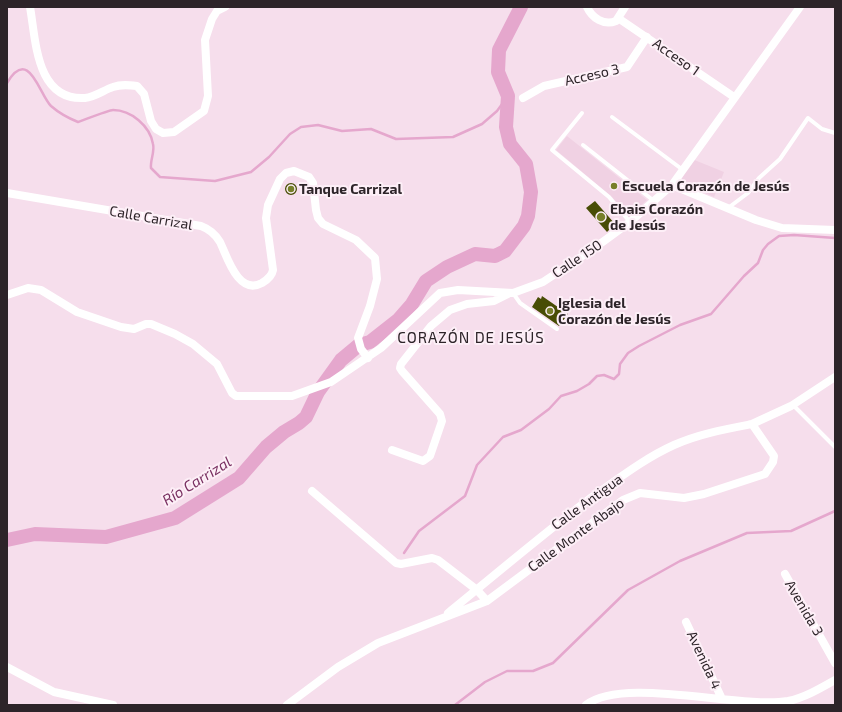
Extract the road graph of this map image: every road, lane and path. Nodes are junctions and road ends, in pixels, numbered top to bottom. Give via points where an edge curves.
1 (30, 7) edge
2 (224, 7) edge
3 (587, 7) edge
4 (625, 7) edge
5 (800, 7) edge
6 (618, 18) junction
7 (647, 37) junction
8 (734, 97) junction
9 (523, 98) dead end
10 (582, 113) dead end
11 (612, 117) dead end
12 (835, 133) edge
13 (583, 146) dead end
14 (683, 170) junction
15 (672, 185) junction
16 (7, 193) edge
17 (654, 201) junction
18 (728, 209) junction
19 (630, 222) junction
20 (835, 230) edge
21 (511, 294) junction
22 (7, 295) edge
23 (557, 329) dead end
24 (368, 358) junction
25 (835, 377) edge
26 (793, 405) junction
27 (752, 424) junction
28 (835, 447) edge
29 (392, 450) dead end
30 (312, 491) dead end
31 (785, 574) dead end
32 (477, 590) junction
33 (487, 601) junction
34 (442, 617) junction
35 (686, 622) dead end
36 (835, 663) edge
37 (7, 666) edge
38 (835, 680) edge
39 (722, 699) junction
40 (113, 705) edge
41 (287, 705) edge
42 (586, 705) edge

1 - 2 street via 40,61 49,84 56,91 70,97 85,98 113,87 138,86 144,94 151,121 156,129 163,133 174,132 204,111 208,96 205,40 212,19 217,11
3 - 6 street via 592,16 601,22 612,22
4 - 6 street
5 - 8 street, Calle 150
6 - 7 street, Acceso 1
7 - 8 street, Acceso 1
7 - 9 street, Acceso 3 via 627,67 544,86
8 - 14 street, Calle 150
10 - 19 lane via 552,150 609,197
11 - 14 lane
12 - 18 lane via 822,129 808,118 780,159 759,178 748,193
13 - 17 lane
14 - 15 street, Calle 150
15 - 17 street, Calle 150
15 - 18 street
16 - 24 street, Calle Carrizal via 201,226 219,241 233,272 239,279 259,284 267,280 273,270 266,218 274,190 286,173 302,173 313,183 318,218 323,224 356,240 375,258 377,279 358,338 359,345
17 - 19 street, Calle 150
18 - 20 street via 782,228
19 - 21 street, Calle 150 via 543,282
21 - 23 lane
21 - 24 street, Calle 150 via 458,290 440,293
21 - 29 street via 494,301 467,304 450,310 431,326 401,364 402,371 440,414 442,421 427,460 423,461
22 - 24 street, Calle 150 via 28,288 41,290 77,312 121,327 134,328 151,324 175,334 193,344 217,364 236,396 292,396 331,382
25 - 26 street
26 - 27 street
26 - 28 lane
27 - 32 street, Calle Antigua via 708,434 675,444 662,451 614,481 538,538
27 - 33 street, Calle Monte Abajo via 774,456 765,474 684,498 640,493 631,496
30 - 32 street via 396,563 432,558
31 - 36 street, Avenida 3
32 - 33 street
32 - 34 street, Calle Antigua
33 - 34 street, Calle Monte Abajo
34 - 41 street, Calle Monte Abajo via 378,643 338,667
35 - 39 street, Avenida 4
37 - 40 street via 54,692
38 - 39 street via 789,701
39 - 42 street via 639,693 612,694

